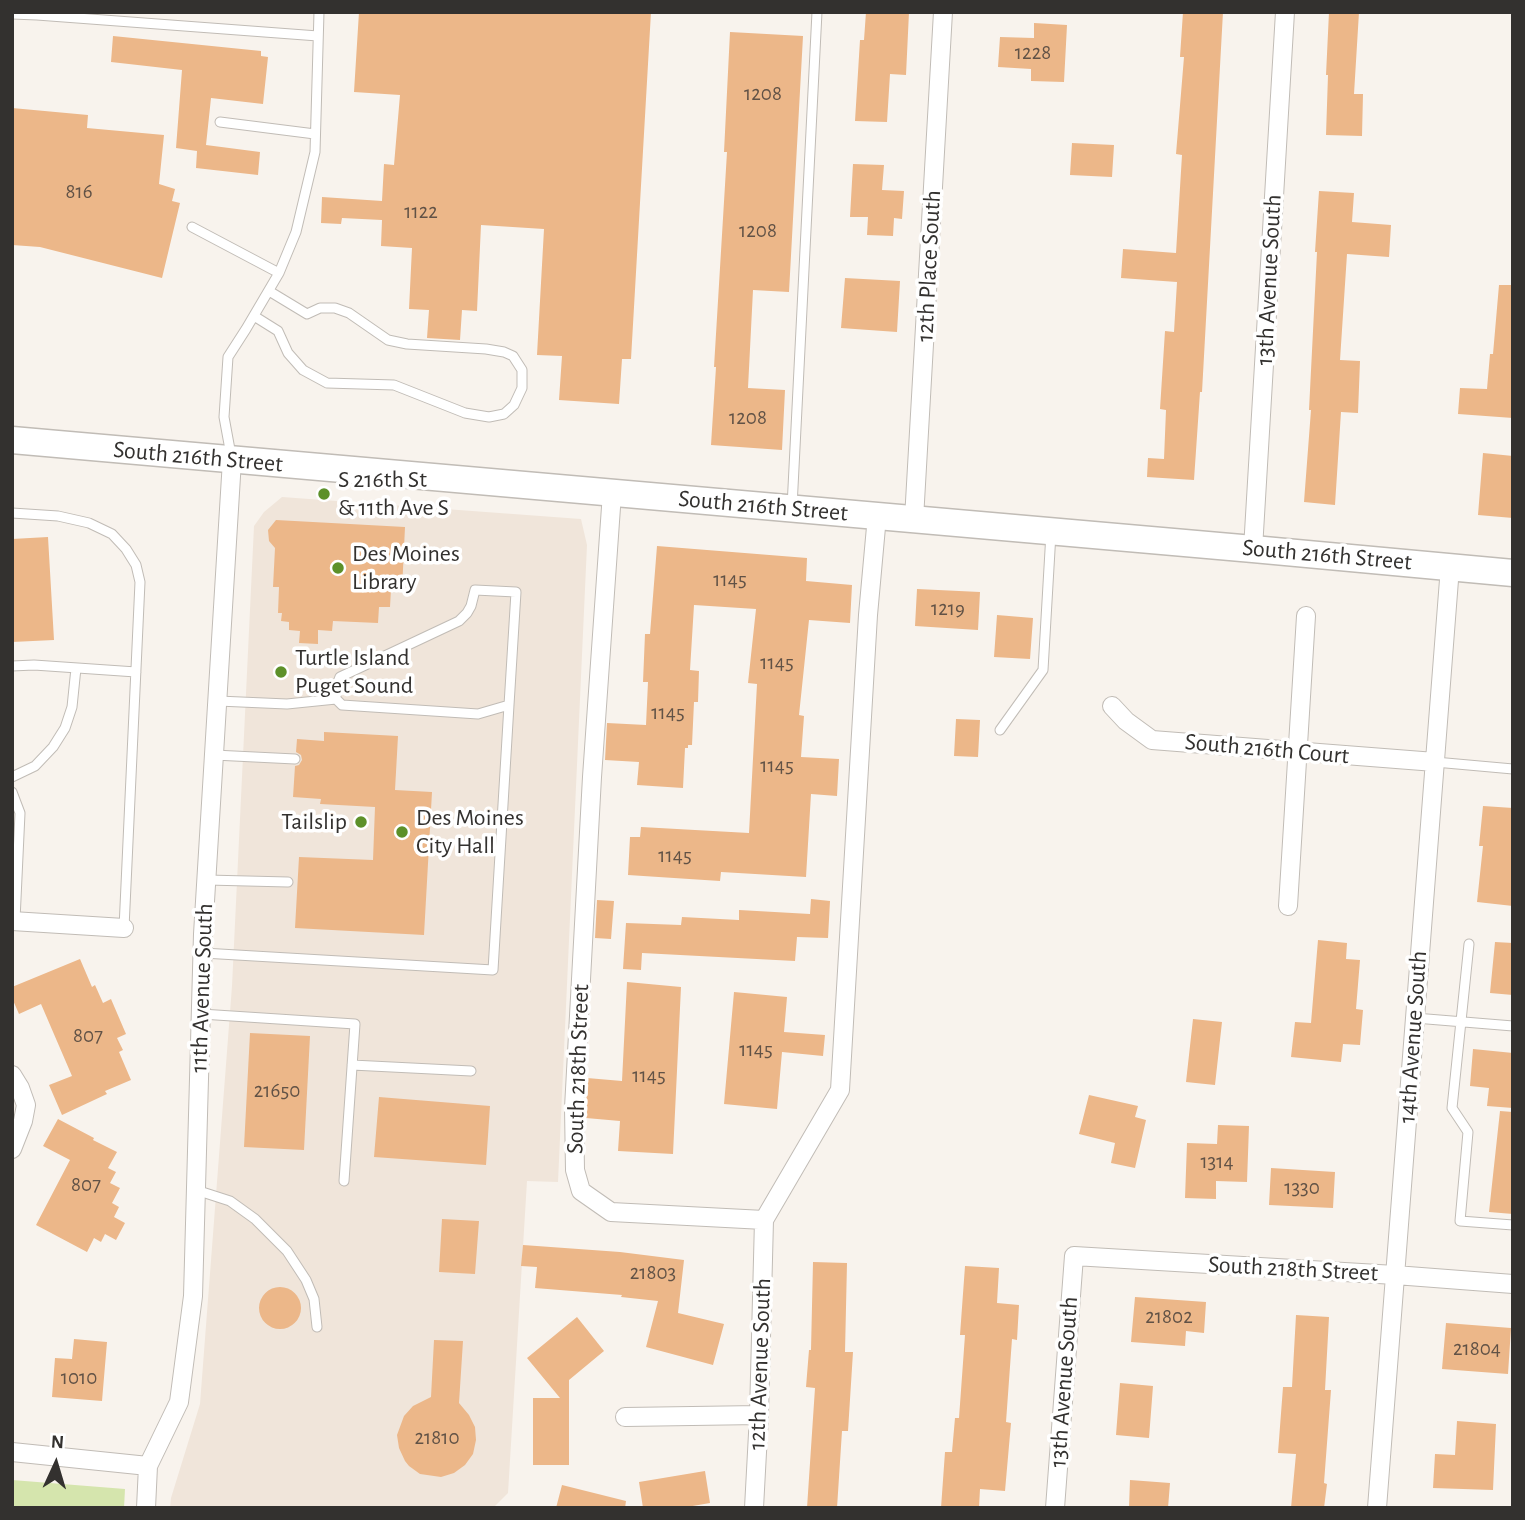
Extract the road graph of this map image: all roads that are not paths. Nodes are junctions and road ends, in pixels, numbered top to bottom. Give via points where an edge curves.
1 (319, 12) edge
2 (817, 12) edge
3 (943, 12) edge
4 (1285, 12) edge
5 (37, 13) edge
6 (12, 14) edge
7 (318, 36) junction
8 (220, 122) dead end
9 (315, 134) junction
10 (192, 227) dead end
11 (279, 273) junction
12 (269, 291) junction
13 (254, 316) junction
14 (12, 440) edge
15 (232, 460) junction
16 (612, 493) junction
17 (792, 508) junction
18 (12, 513) edge
19 (877, 516) junction
20 (914, 519) junction
21 (1051, 531) junction
22 (1254, 549) junction
23 (1450, 567) junction
24 (1513, 573) edge
25 (1306, 616) dead end
26 (12, 666) edge
27 (76, 668) junction
28 (136, 672) junction
29 (336, 699) junction
30 (218, 701) junction
31 (509, 705) junction
32 (1112, 706) dead end
33 (999, 730) dead end
34 (1296, 752) junction
35 (214, 755) junction
36 (295, 759) dead end
37 (1435, 762) junction
38 (1513, 769) edge
39 (12, 778) edge
40 (12, 792) edge
41 (207, 880) junction
42 (288, 883) dead end
43 (1288, 906) dead end
44 (13, 921) edge
45 (124, 928) joint
46 (1469, 944) dead end
47 (203, 953) junction
48 (201, 1014) junction
49 (1415, 1018) junction
50 (1461, 1022) junction
51 (1513, 1026) edge
52 (352, 1065) junction
53 (471, 1071) dead end
54 (12, 1075) edge
55 (12, 1149) edge
56 (344, 1181) dead end
57 (196, 1191) junction
58 (764, 1220) junction
59 (1513, 1225) edge
60 (1074, 1256) joint
61 (1395, 1275) junction
62 (1513, 1284) edge
63 (317, 1327) dead end
64 (759, 1415) junction
65 (625, 1416) dead end
66 (12, 1452) edge
67 (148, 1466) junction
68 (146, 1508) edge
69 (754, 1508) edge
70 (1055, 1508) edge
71 (1377, 1508) edge

1 - 7 lane
2 - 17 lane
3 - 20 street, 12th Place South
4 - 22 street, 13th Avenue South
5 - 6 lane
5 - 7 lane
7 - 9 lane
8 - 9 lane
9 - 11 lane via 296,232
10 - 11 lane
11 - 12 lane
12 - 13 lane
12 - 13 lane via 307,314 320,308 349,313 388,340 504,352 513,356 522,370 522,388 504,414 489,416 465,413 394,385 327,383 303,370 278,331
13 - 15 lane via 228,356 224,417
14 - 15 main road, South 216th Street
15 - 16 main road, South 216th Street
15 - 30 street, 11th Avenue South
16 - 17 main road, South 216th Street
16 - 58 street, South 218th Street via 576,1056 575,1170 581,1191 611,1212
17 - 19 main road, South 216th Street
18 - 28 lane via 89,523 112,534 126,549 140,582
19 - 20 main road, South 216th Street
19 - 58 street via 840,1090
20 - 21 main road, South 216th Street
21 - 22 main road, South 216th Street
21 - 33 lane via 1044,670
22 - 23 main road, South 216th Street
23 - 24 main road, South 216th Street
23 - 37 street, 14th Avenue South
25 - 34 street
26 - 27 lane
27 - 28 lane
27 - 39 lane via 65,728 35,766
28 - 45 lane
29 - 30 lane via 287,704
29 - 31 lane via 342,705 478,714
29 - 31 lane via 340,677 459,621 471,606 475,590 516,592
30 - 35 street, 11th Avenue South
31 - 47 lane via 493,970
32 - 34 street, South 216th Court via 1152,740
34 - 37 street, South 216th Court
34 - 43 street
35 - 36 lane
35 - 41 street, 11th Avenue South
37 - 38 lane
37 - 49 street, 14th Avenue South
40 - 44 lane via 20,813
41 - 42 lane
41 - 47 street, 11th Avenue South
44 - 45 street
46 - 50 lane
47 - 48 street, 11th Avenue South
48 - 52 lane via 355,1024
48 - 57 street, 11th Avenue South
49 - 50 lane
49 - 61 street, 14th Avenue South
50 - 51 lane
50 - 59 lane via 1452,1108 1468,1132 1461,1221
52 - 53 lane
52 - 56 lane
54 - 55 street via 26,1105
57 - 63 lane via 230,1201 287,1251 314,1300
57 - 67 street, 11th Avenue South via 193,1296 179,1402
58 - 64 street, 12th Avenue South
60 - 61 street, South 218th Street
60 - 70 street, 13th Avenue South
61 - 62 street, South 218th Street
61 - 71 street, 14th Avenue South
64 - 65 street
64 - 69 street, 12th Avenue South
66 - 67 street
67 - 68 street, 11th Avenue South

